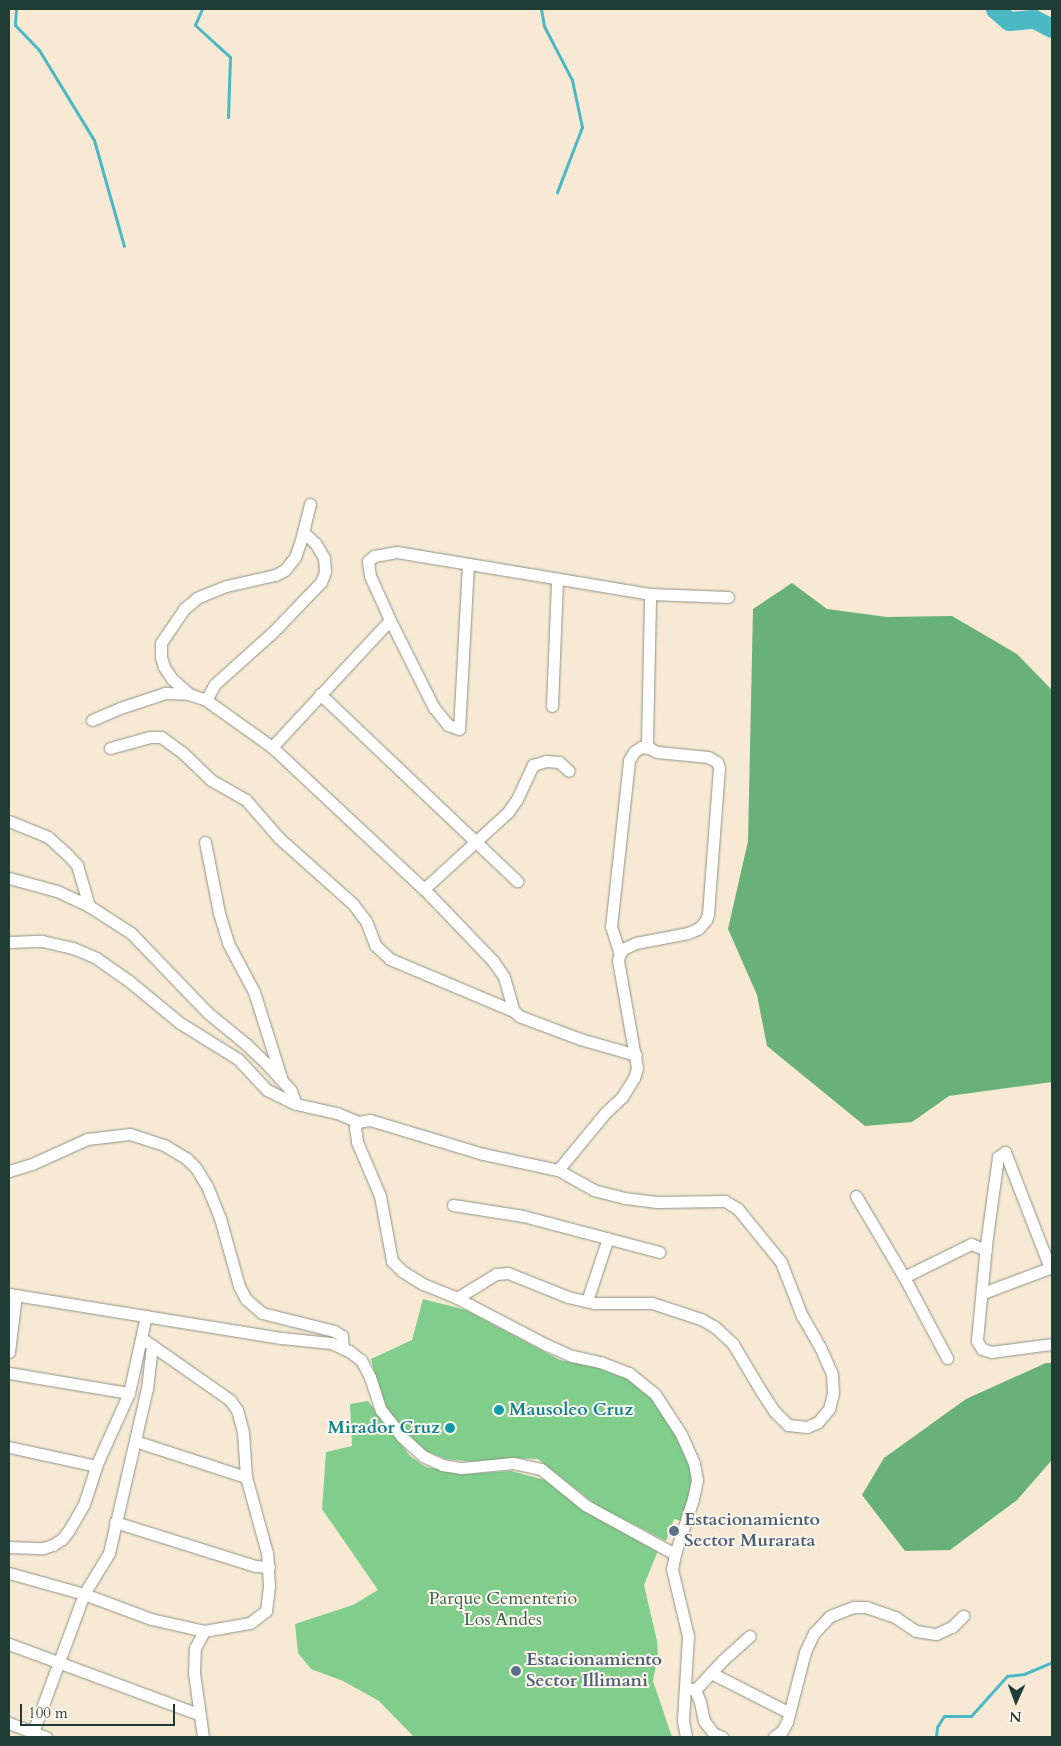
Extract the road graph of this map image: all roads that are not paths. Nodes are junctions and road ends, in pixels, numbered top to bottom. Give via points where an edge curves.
1 (310, 504) dead end
2 (303, 532) junction
3 (468, 564) junction
4 (557, 580) junction
5 (650, 594) junction
6 (728, 597) dead end
7 (390, 620) junction
8 (189, 694) junction
9 (320, 694) junction
10 (206, 700) junction
11 (552, 706) dead end
12 (92, 720) dead end
13 (272, 746) junction
14 (110, 748) dead end
15 (649, 748) junction
16 (569, 771) dead end
17 (9, 821) edge
18 (475, 841) junction
19 (205, 842) dead end
20 (9, 878) edge
21 (517, 881) dead end
22 (424, 889) junction
23 (89, 906) junction
24 (9, 942) edge
25 (620, 954) junction
26 (514, 1011) junction
27 (636, 1055) junction
28 (283, 1081) junction
29 (296, 1104) junction
30 (358, 1122) junction
31 (558, 1170) junction
32 (9, 1171) edge
33 (856, 1196) dead end
34 (453, 1205) dead end
35 (608, 1238) junction
36 (986, 1250) junction
37 (659, 1252) dead end
38 (1051, 1267) edge
39 (904, 1277) junction
40 (983, 1293) junction
41 (12, 1294) edge
42 (458, 1298) junction
43 (587, 1301) junction
44 (146, 1316) junction
45 (147, 1342) junction
46 (1052, 1344) edge
47 (343, 1349) junction
48 (9, 1352) edge
49 (947, 1358) dead end
50 (9, 1374) edge
51 (129, 1393) junction
52 (135, 1442) junction
53 (9, 1447) edge
54 (96, 1466) junction
55 (246, 1477) junction
56 (116, 1522) junction
57 (9, 1547) edge
58 (675, 1554) junction
59 (269, 1567) junction
60 (9, 1573) edge
61 (84, 1594) junction
62 (963, 1616) dead end
63 (204, 1631) junction
64 (750, 1636) dead end
65 (9, 1644) edge
66 (58, 1663) junction
67 (711, 1673) junction
68 (689, 1689) junction
69 (788, 1712) junction
70 (198, 1714) junction
71 (9, 1722) edge
72 (33, 1732) junction
73 (46, 1737) edge
74 (202, 1737) edge
75 (686, 1737) edge
76 (722, 1737) edge
77 (774, 1737) edge

1 - 2 street
2 - 8 street via 295,557 285,570 226,586 197,598 184,609 166,634 160,648 164,667
2 - 10 street via 316,544 324,558 325,572 321,582 273,632 215,684
3 - 4 street
3 - 7 street via 397,552 368,560 370,576
3 - 7 street via 459,729 448,725 434,708
4 - 5 street
4 - 11 street
5 - 6 street
5 - 15 street via 646,734
7 - 9 street
8 - 10 street
8 - 12 street via 165,693
9 - 13 street
9 - 18 street
10 - 13 street
13 - 22 street
14 - 26 street via 150,737 161,738 182,752 211,780 246,800 279,838 353,904 366,922 375,945 390,959
15 - 25 street via 640,747 629,760 611,928
15 - 25 street via 717,762 708,914 699,928 636,943
16 - 18 street via 559,762 533,764 508,812
17 - 23 street via 48,837 66,853 77,865
18 - 21 street
18 - 22 street
19 - 28 street via 228,943 254,992
20 - 23 street via 58,891
22 - 26 street via 493,961 504,976
23 - 28 street via 131,933 208,1013 246,1044
24 - 29 street via 42,941 73,948 96,958 186,1028 238,1059 267,1090
25 - 27 street via 618,960
26 - 27 street via 580,1039
27 - 31 street via 634,1078 622,1098 605,1113
28 - 29 street
29 - 30 street via 337,1113
30 - 31 street via 370,1120 483,1154
30 - 42 street via 354,1132 380,1196 392,1261 423,1284
31 - 43 street via 594,1190 625,1198 657,1202 725,1201 738,1209 781,1262 802,1316 820,1347 832,1374 833,1394 829,1409 818,1422 807,1427 788,1425 774,1411 733,1344 715,1327 701,1319 652,1304
32 - 47 street via 94,1138 130,1134 164,1145 186,1158 207,1186 246,1299 262,1313 334,1331 342,1336
33 - 39 street
34 - 35 street via 523,1216
35 - 37 street
35 - 43 street
36 - 38 street via 998,1157 1005,1152
36 - 39 street via 971,1244
36 - 40 street
38 - 40 street
39 - 49 street
40 - 46 street via 977,1341 982,1349 991,1352
41 - 44 street
41 - 48 street
42 - 43 street via 496,1274 508,1272 568,1298
42 - 58 street via 546,1345 629,1373 655,1394 690,1450 697,1480
44 - 45 street
44 - 47 street via 331,1343
45 - 51 street
45 - 52 street via 147,1389
45 - 55 street via 230,1400 237,1410 243,1432
47 - 58 street via 361,1360 381,1410 402,1437 423,1456 442,1465 462,1468 513,1464 541,1469 585,1505
50 - 51 street
51 - 54 street
52 - 55 street
52 - 56 street
53 - 54 street
54 - 57 street via 84,1504 62,1539 44,1548
55 - 59 street
56 - 59 street via 255,1566
56 - 61 street via 110,1553
58 - 68 street via 672,1569 688,1636
59 - 63 street via 268,1604 260,1618 226,1629
60 - 61 street
61 - 63 street via 151,1619
61 - 66 street
62 - 69 street via 952,1628 936,1634 916,1631 895,1617 866,1607 854,1607 830,1616 814,1634 805,1652
63 - 70 street via 195,1648
64 - 67 street
65 - 66 street
66 - 70 street
66 - 72 street
67 - 68 street
67 - 69 street
68 - 75 street via 683,1720
68 - 76 street via 700,1702 704,1720 714,1734
69 - 77 street via 782,1731
70 - 74 street
71 - 72 street
72 - 73 street

